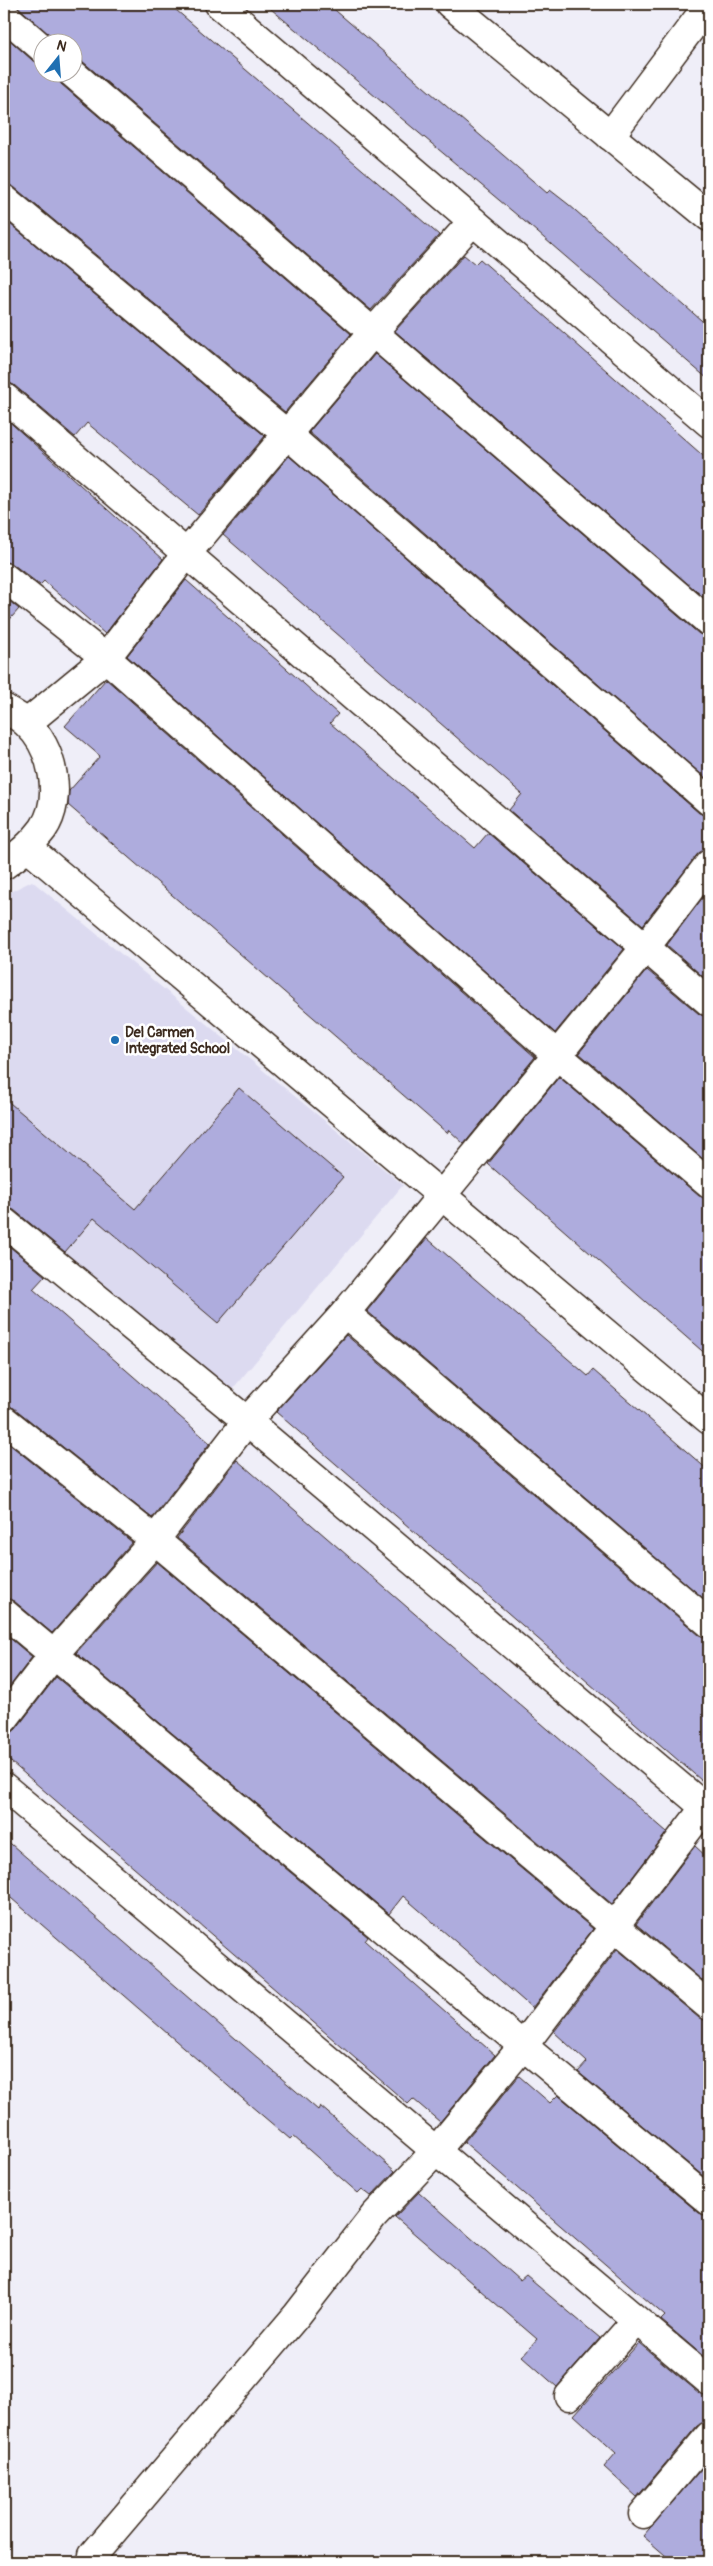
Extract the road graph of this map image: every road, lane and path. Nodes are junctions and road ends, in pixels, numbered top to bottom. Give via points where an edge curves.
1 (219, 4) edge
2 (709, 4) edge
3 (466, 8) edge
4 (4, 15) edge
5 (32, 39) edge
6 (82, 81) edge
7 (610, 136) junction
8 (4, 199) edge
9 (709, 215) edge
10 (473, 221) junction
11 (373, 332) junction
12 (4, 396) edge
13 (709, 423) edge
14 (288, 435) junction
15 (187, 553) junction
16 (4, 577) edge
17 (709, 622) edge
18 (106, 658) junction
19 (4, 708) edge
20 (27, 723) junction
21 (709, 801) edge
22 (27, 846) junction
23 (709, 864) edge
24 (4, 865) edge
25 (645, 948) junction
26 (709, 1002) edge
27 (557, 1055) junction
28 (709, 1184) edge
29 (442, 1194) junction
30 (4, 1222) edge
31 (345, 1313) junction
32 (4, 1420) edge
33 (709, 1420) edge
34 (247, 1421) junction
35 (155, 1540) junction
36 (4, 1613) edge
37 (709, 1623) edge
38 (54, 1654) junction
39 (4, 1719) edge
40 (4, 1787) edge
41 (708, 1807) edge
42 (615, 1927) junction
43 (709, 2006) edge
44 (523, 2046) junction
45 (435, 2152) junction
46 (709, 2201) edge
47 (636, 2322) junction
48 (709, 2381) edge
49 (569, 2396) dead end
50 (709, 2436) edge
51 (643, 2514) dead end
52 (93, 2556) dead end

1 - 10 street
2 - 7 street
3 - 7 street
4 - 5 street
6 - 11 street
7 - 9 street
8 - 14 street
10 - 11 street
10 - 13 street
11 - 14 street
11 - 17 street
12 - 15 street
14 - 15 street
14 - 21 street
15 - 18 street
15 - 25 street
16 - 18 street
18 - 20 street
18 - 27 street
19 - 20 street
20 - 22 street via 44,746 53,773 53,801 44,828
22 - 24 street
22 - 29 street
23 - 25 street
25 - 26 street
25 - 27 street
27 - 28 street
27 - 29 street
29 - 31 street
29 - 33 street
30 - 34 street
31 - 34 street
31 - 37 street
32 - 35 street
34 - 35 street
34 - 41 street
35 - 38 street
35 - 42 street
36 - 38 street
38 - 39 street
38 - 44 street
40 - 45 street
41 - 42 street
42 - 43 street
42 - 44 street
44 - 45 street
44 - 46 street
45 - 47 street
45 - 52 street via 374,2216 297,2316
47 - 48 street
47 - 49 street
50 - 51 street

